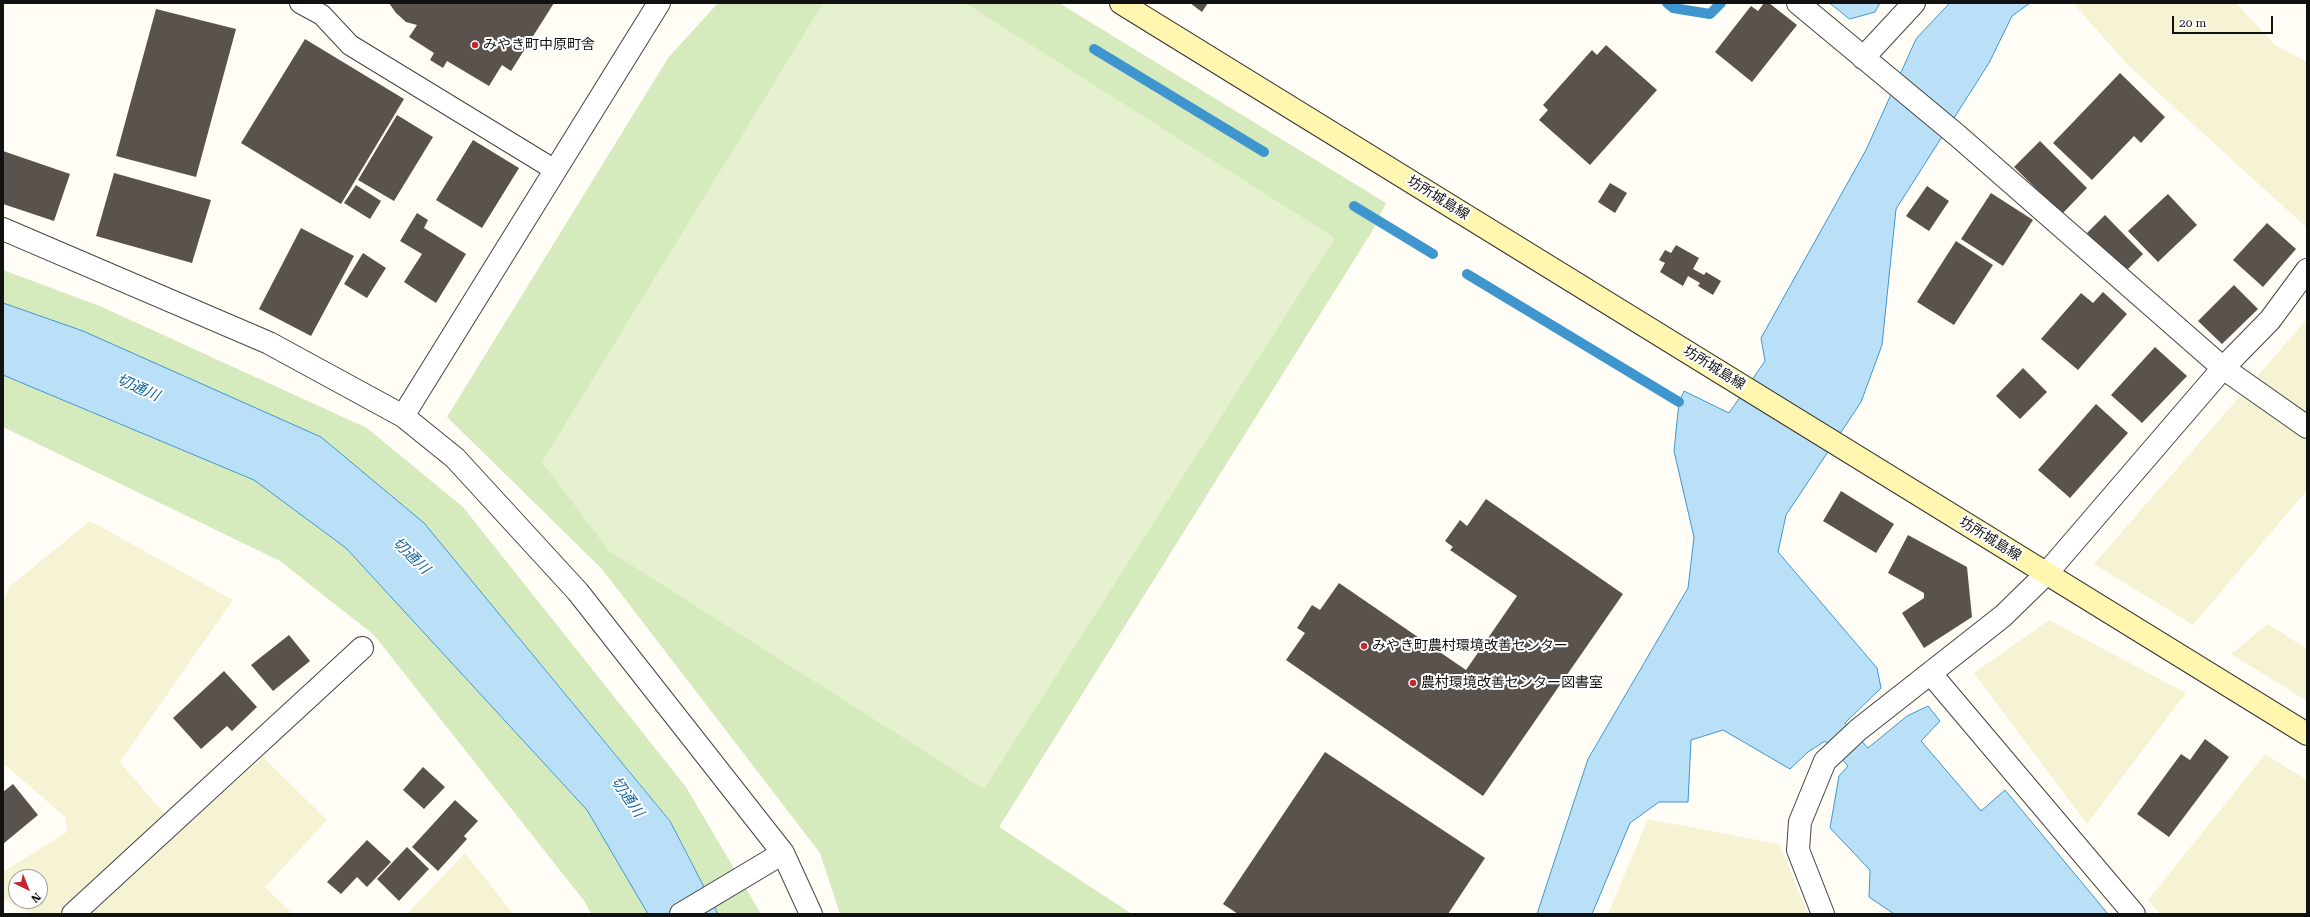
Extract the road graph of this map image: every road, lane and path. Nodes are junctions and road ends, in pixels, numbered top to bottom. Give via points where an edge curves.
1 (300, 3) edge
2 (659, 3) edge
3 (1121, 3) edge
4 (1798, 3) edge
5 (1914, 3) edge
6 (1863, 58) junction
7 (555, 170) junction
8 (3, 229) edge
9 (2307, 270) edge
10 (2222, 368) junction
11 (402, 416) junction
12 (2307, 427) edge
13 (2046, 574) junction
14 (362, 648) dead end
15 (1931, 674) junction
16 (2307, 734) edge
17 (775, 858) junction
18 (73, 914) edge
19 (682, 914) edge
20 (811, 914) edge
21 (1823, 914) edge
22 (2134, 914) edge

1 - 7 lane via 322,15 350,45
2 - 7 street
3 - 13 main road, 坊所城島線
4 - 6 street
5 - 6 street
6 - 10 street via 1958,136
7 - 11 street
8 - 11 street via 269,343
9 - 10 street via 2270,320
10 - 12 street
10 - 13 street
11 - 17 street via 455,458 578,592
13 - 15 street via 2003,616
13 - 16 main road, 坊所城島線
14 - 18 street
15 - 21 street via 1858,730 1825,761 1800,822 1798,850
15 - 22 street
17 - 19 street
17 - 20 street

